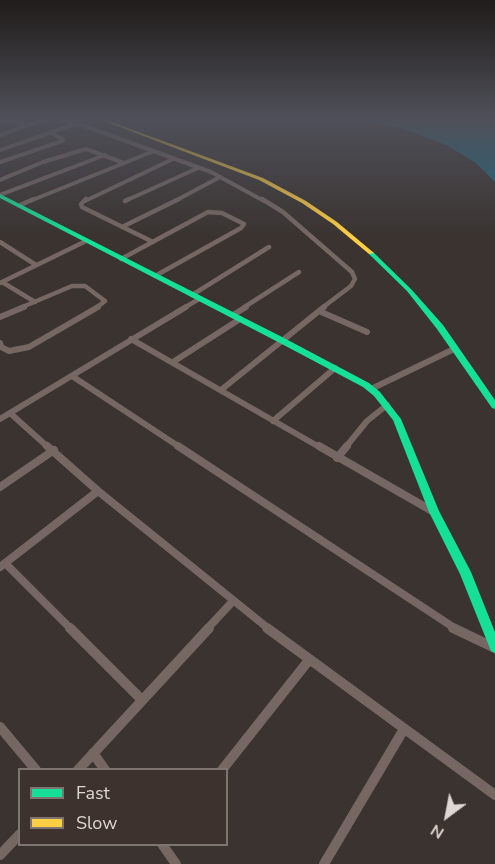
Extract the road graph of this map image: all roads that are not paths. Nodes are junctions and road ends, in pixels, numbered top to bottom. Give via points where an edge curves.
1 (34, 158) edge
2 (55, 158) edge
3 (96, 158) edge
4 (113, 158) edge
5 (135, 158) edge
6 (212, 158) edge
7 (173, 159) joint
8 (43, 162) junction
9 (124, 163) junction
10 (198, 168) junction
11 (220, 177) junction
12 (0, 180) edge
13 (0, 196) edge
14 (125, 201) dead end
15 (20, 206) junction
16 (124, 226) junction
17 (86, 241) junction
18 (0, 242) edge
19 (153, 242) junction
20 (269, 247) dead end
21 (121, 259) junction
22 (36, 265) junction
23 (299, 272) dead end
24 (155, 276) junction
25 (1, 283) edge
26 (195, 297) junction
27 (35, 302) junction
28 (320, 311) junction
29 (0, 317) edge
30 (236, 317) junction
31 (366, 332) dead end
32 (131, 339) junction
33 (282, 340) junction
34 (0, 343) edge
35 (454, 349) junction
36 (173, 362) junction
37 (335, 368) junction
38 (72, 376) junction
39 (371, 389) junction
40 (221, 390) junction
41 (387, 405) junction
42 (495, 406) edge
43 (10, 413) junction
44 (0, 418) edge
45 (273, 421) junction
46 (54, 450) junction
47 (337, 458) junction
48 (0, 487) edge
49 (98, 491) junction
50 (434, 512) junction
51 (2, 565) edge
52 (233, 602) junction
53 (495, 648) edge
54 (309, 660) junction
55 (142, 700) junction
56 (0, 727) edge
57 (404, 729) junction
58 (93, 753) junction
59 (34, 768) edge
60 (80, 768) edge
61 (104, 768) edge
62 (224, 768) edge
63 (495, 795) edge
64 (18, 836) edge
65 (163, 846) edge
66 (0, 855) edge
67 (176, 864) edge
68 (324, 864) edge

1 - 8 street
2 - 8 street
3 - 13 street
4 - 9 street
5 - 9 street
6 - 35 main road via 304,202 365,248 440,327
7 - 10 street
7 - 16 street via 83,201 82,207
8 - 12 street
9 - 15 street
10 - 11 street
10 - 14 street
11 - 16 street
11 - 28 street via 269,202 352,272 355,279 351,286
13 - 15 main road
15 - 17 main road
16 - 19 street
17 - 21 main road
17 - 22 street
18 - 22 street
19 - 21 street
19 - 24 street via 213,211 244,224
20 - 26 street
21 - 24 main road
22 - 25 street
23 - 30 street
24 - 26 main road
25 - 27 street
26 - 30 main road
26 - 32 street
27 - 29 street
27 - 34 street via 78,285 92,289 105,301 29,347 9,351
28 - 31 street
28 - 33 street
30 - 33 main road
30 - 36 street
32 - 36 street
32 - 38 street
33 - 37 main road
33 - 40 street
35 - 39 street
35 - 42 main road
36 - 40 street
37 - 39 main road
37 - 45 street
38 - 43 street
38 - 53 street via 454,628
39 - 41 main road
40 - 45 street
41 - 47 street via 367,421
41 - 50 main road via 397,419
43 - 44 street
43 - 46 street
45 - 47 street
46 - 48 street
46 - 49 street
47 - 50 street
49 - 51 street
49 - 52 street
50 - 53 main road via 465,572
51 - 55 street
52 - 54 street
52 - 55 street
54 - 57 street
54 - 62 street
55 - 58 street
56 - 59 street
57 - 63 street
57 - 68 street
58 - 60 street
58 - 61 street
64 - 66 street
65 - 67 street

